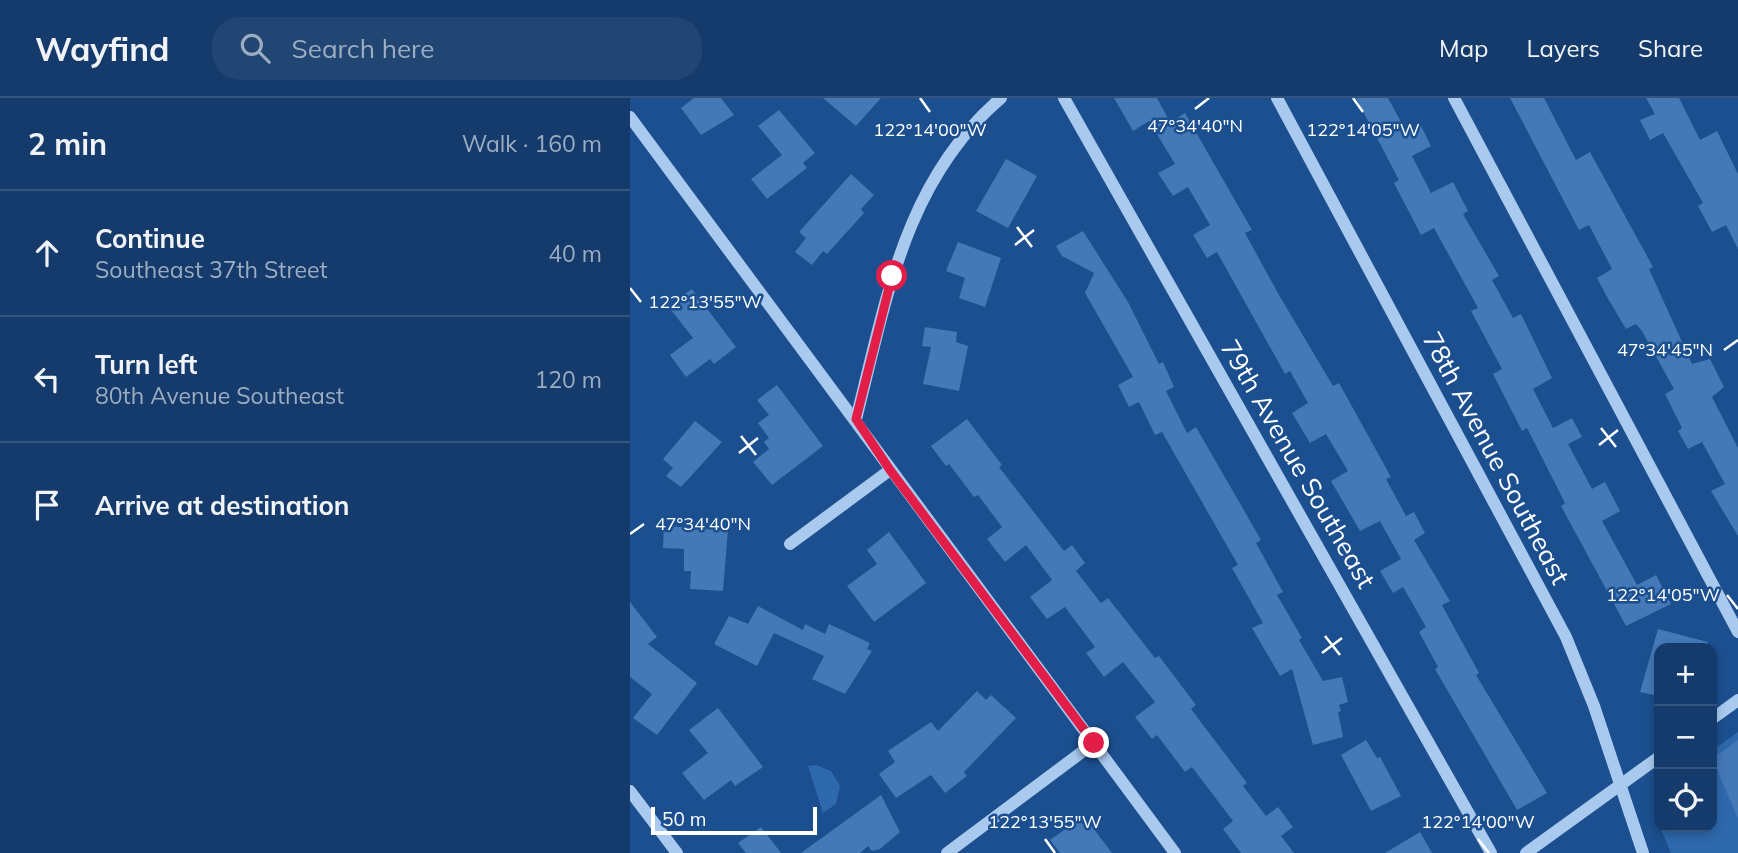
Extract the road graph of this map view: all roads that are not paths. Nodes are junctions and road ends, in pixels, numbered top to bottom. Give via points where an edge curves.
1 (1001, 98) edge
2 (1064, 98) edge
3 (1277, 98) edge
4 (1454, 98) edge
5 (630, 117) edge
6 (856, 419) junction
7 (890, 470) junction
8 (790, 544) dead end
9 (1738, 632) edge
10 (1738, 700) edge
11 (1717, 715) edge
12 (1094, 743) junction
13 (1654, 761) edge
14 (1621, 785) junction
15 (630, 791) edge
16 (677, 853) edge
17 (947, 853) edge
18 (1175, 853) edge
19 (1492, 853) edge
20 (1526, 853) edge
21 (1643, 853) edge

1 - 6 street via 974,121 943,159 921,204 892,276
2 - 19 street, 79th Avenue Southeast
3 - 14 street, 78th Avenue Southeast via 1566,637
4 - 9 street
5 - 6 street
6 - 7 street
7 - 8 street
7 - 12 street
10 - 11 street
12 - 17 street
12 - 18 street
13 - 14 street
14 - 20 street
14 - 21 street, 78th Avenue Southeast
15 - 16 street

